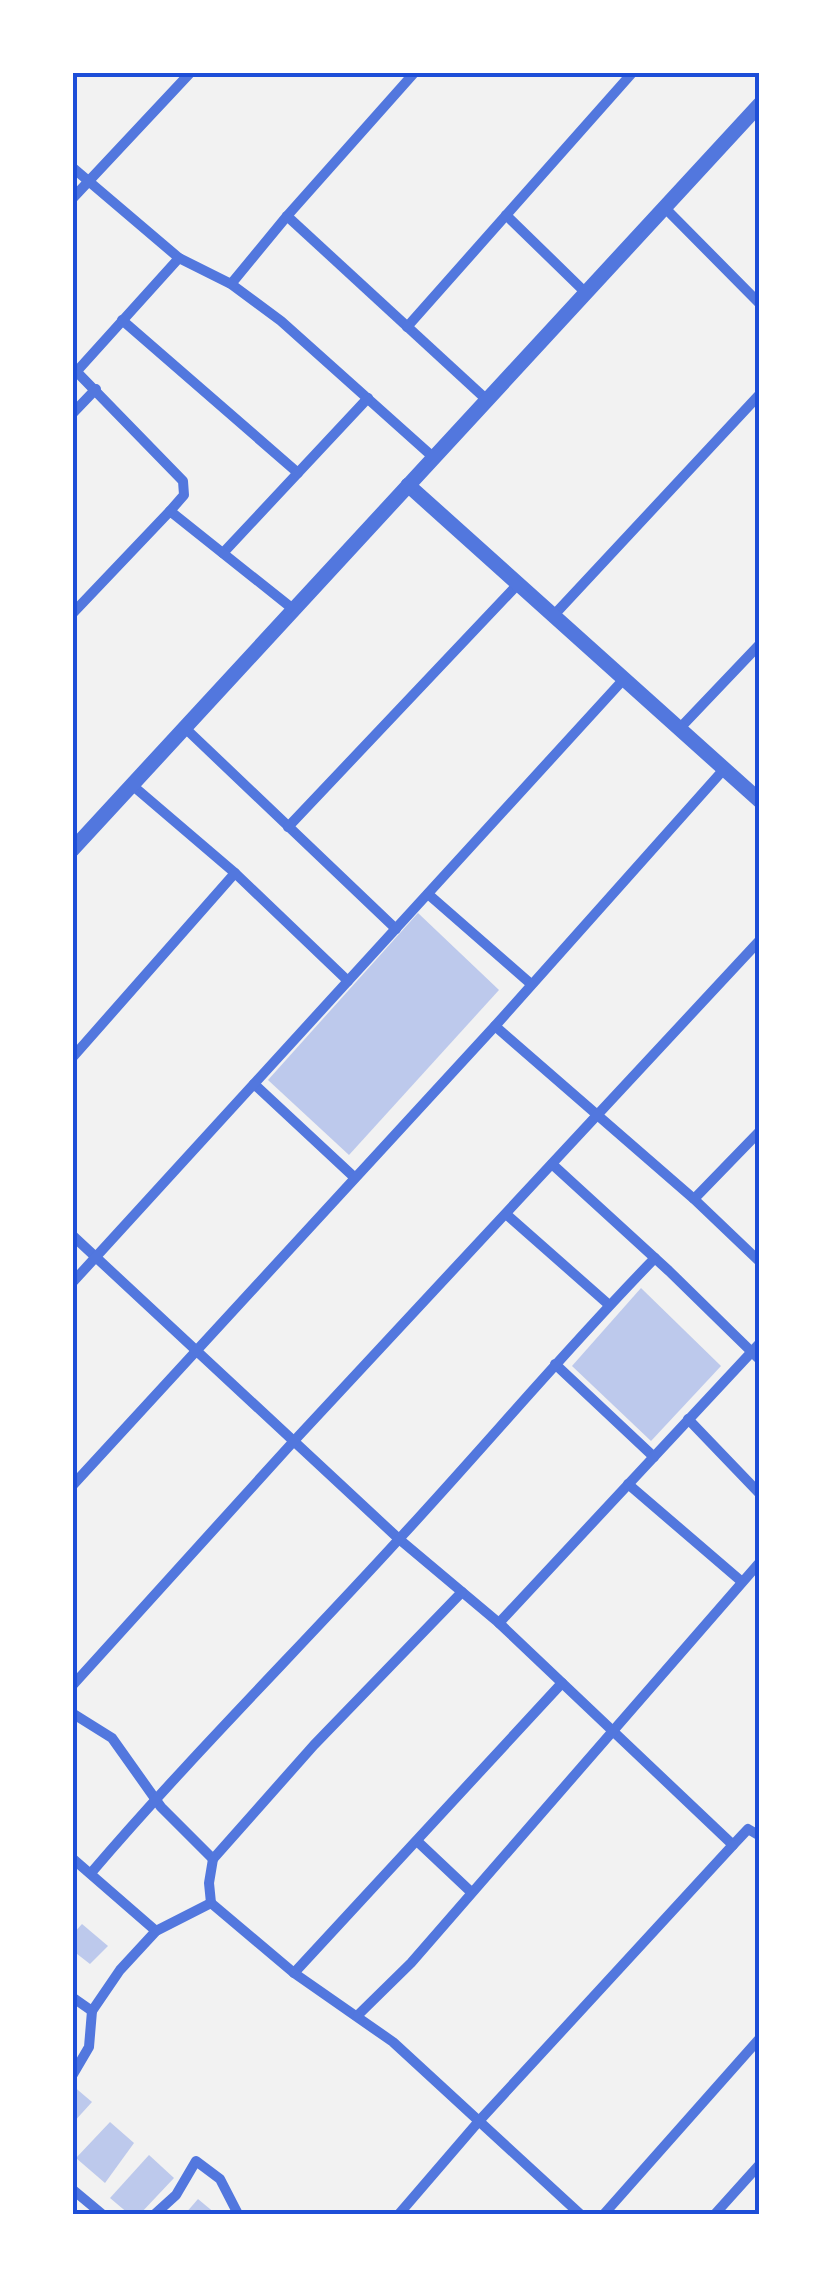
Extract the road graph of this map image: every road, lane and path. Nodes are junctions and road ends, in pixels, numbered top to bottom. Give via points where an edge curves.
1 (191, 72) edge
2 (414, 72) edge
3 (632, 72) edge
4 (760, 104) edge
5 (72, 167) edge
6 (88, 182) junction
7 (72, 198) edge
8 (666, 209) junction
9 (287, 216) junction
10 (506, 216) junction
11 (179, 258) junction
12 (231, 284) junction
13 (587, 294) junction
14 (760, 304) edge
15 (122, 320) junction
16 (407, 327) junction
17 (75, 369) edge
18 (96, 389) junction
19 (760, 394) edge
20 (368, 398) junction
21 (487, 400) junction
22 (72, 414) edge
23 (433, 457) junction
24 (298, 473) junction
25 (408, 485) junction
26 (170, 511) junction
27 (223, 553) junction
28 (519, 584) junction
29 (293, 609) junction
30 (72, 614) edge
31 (554, 616) junction
32 (760, 644) edge
33 (623, 680) junction
34 (184, 727) junction
35 (680, 728) junction
36 (726, 768) junction
37 (132, 785) junction
38 (760, 801) edge
39 (288, 827) junction
40 (72, 850) edge
41 (234, 873) junction
42 (428, 894) junction
43 (396, 929) junction
44 (760, 940) edge
45 (348, 981) junction
46 (531, 984) junction
47 (495, 1026) junction
48 (72, 1058) edge
49 (254, 1084) junction
50 (598, 1115) junction
51 (757, 1137) edge
52 (552, 1164) junction
53 (354, 1177) junction
54 (694, 1199) junction
55 (506, 1214) junction
56 (72, 1235) edge
57 (97, 1256) junction
58 (655, 1258) junction
59 (760, 1262) edge
60 (72, 1283) edge
61 (608, 1304) junction
62 (198, 1350) junction
63 (757, 1352) edge
64 (555, 1364) junction
65 (688, 1419) junction
66 (293, 1442) junction
67 (654, 1456) junction
68 (628, 1484) junction
69 (72, 1486) edge
70 (760, 1494) edge
71 (399, 1540) junction
72 (760, 1562) edge
73 (741, 1581) junction
74 (462, 1592) junction
75 (499, 1623) junction
76 (562, 1683) junction
77 (72, 1686) edge
78 (72, 1713) edge
79 (613, 1732) junction
80 (154, 1798) junction
81 (760, 1818) edge
82 (748, 1829) junction
83 (760, 1836) edge
84 (417, 1841) junction
85 (733, 1845) junction
86 (72, 1858) edge
87 (213, 1859) junction
88 (92, 1872) junction
89 (470, 1892) junction
90 (211, 1903) junction
91 (156, 1931) junction
92 (294, 1974) junction
93 (72, 1997) edge
94 (92, 2011) junction
95 (358, 2015) junction
96 (760, 2038) edge
97 (72, 2076) edge
98 (479, 2121) junction
99 (760, 2164) edge
100 (72, 2189) edge
101 (102, 2214) edge
102 (155, 2214) edge
103 (238, 2214) edge
104 (400, 2214) edge
105 (580, 2214) edge
106 (604, 2214) edge
107 (715, 2214) edge

1 - 6 street
2 - 9 street
3 - 10 street
4 - 8 street
5 - 6 street
6 - 7 street
6 - 11 street
8 - 13 street
8 - 14 street
9 - 12 street
9 - 16 street
10 - 13 street
10 - 16 street
11 - 12 street
11 - 15 street
12 - 20 street
13 - 21 street
15 - 17 street
15 - 24 street
16 - 21 street
17 - 18 street
18 - 22 street
18 - 26 street via 183,481 184,495
19 - 31 street
20 - 23 street
20 - 24 street
21 - 23 street
23 - 25 street
24 - 27 street
25 - 28 street
25 - 29 street
26 - 27 street
26 - 30 street
27 - 29 street
28 - 31 street
28 - 39 street
29 - 34 street
31 - 33 street
32 - 35 street
33 - 35 street
33 - 42 street
34 - 37 street
34 - 39 street
35 - 36 street
36 - 38 street
36 - 46 street
37 - 40 street
37 - 41 street
39 - 43 street
41 - 45 street
41 - 48 street
42 - 43 street
42 - 46 street
43 - 45 street
44 - 50 street
45 - 49 street
46 - 47 street
47 - 50 street
47 - 53 street
49 - 53 street
49 - 57 street
50 - 52 street
50 - 54 street
51 - 54 street
52 - 55 street
52 - 58 street
53 - 62 street
54 - 59 street
55 - 61 street
55 - 66 street
56 - 57 street
57 - 60 street
57 - 62 street
58 - 61 street
58 - 63 street
61 - 64 street
62 - 66 street
62 - 69 street
63 - 65 street
64 - 67 street
64 - 71 street
65 - 67 street
65 - 70 street
66 - 71 street
66 - 77 street
67 - 68 street
68 - 73 street
68 - 75 street
71 - 74 street
71 - 80 street
72 - 73 street
73 - 79 street
74 - 75 street
74 - 87 street
75 - 76 street
76 - 79 street
76 - 84 street
78 - 80 street via 112,1738
79 - 85 street
79 - 89 street
80 - 87 street
80 - 88 street
81 - 82 street
82 - 83 street
82 - 85 street
84 - 89 street
84 - 92 street
85 - 98 street
86 - 88 street
87 - 90 street
88 - 91 street
89 - 95 street
90 - 91 street
90 - 92 street
91 - 94 street
92 - 95 street
93 - 94 street
94 - 97 street via 88,2047
95 - 98 street
96 - 106 street
98 - 104 street
98 - 105 street
99 - 107 street
100 - 101 street
102 - 103 street via 196,2162 220,2180

